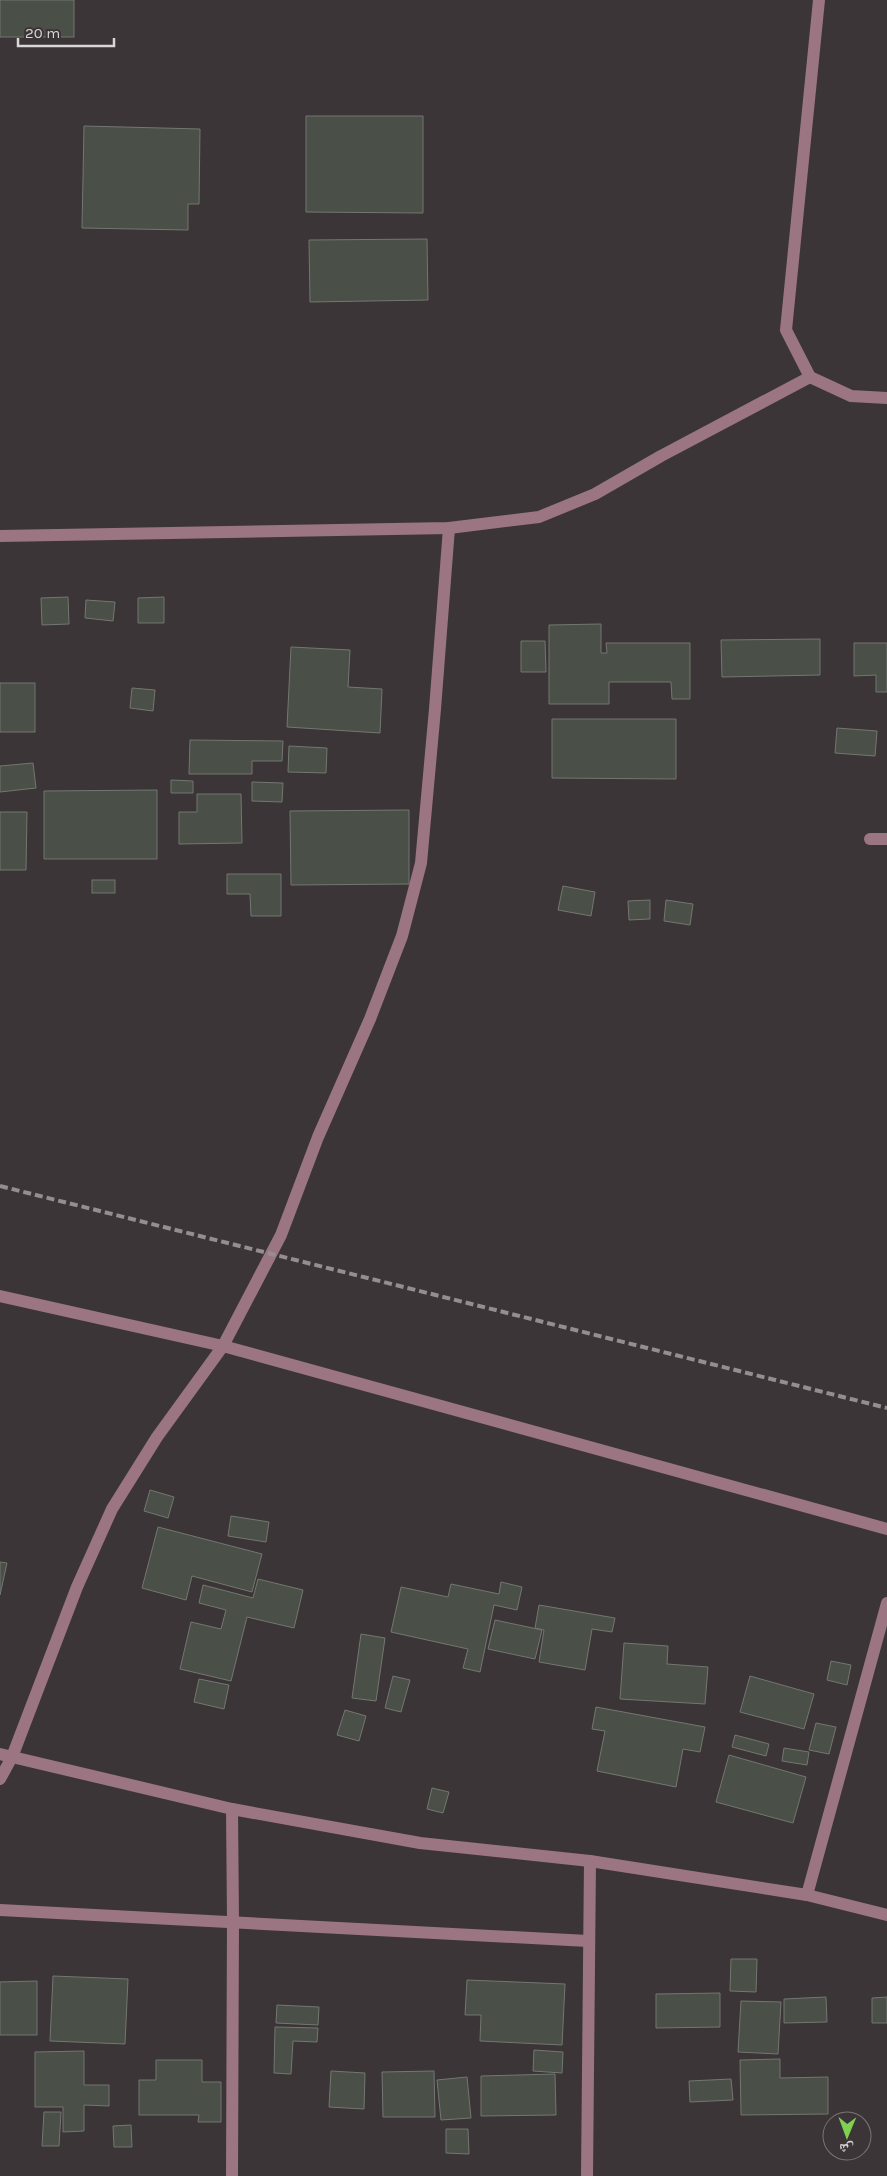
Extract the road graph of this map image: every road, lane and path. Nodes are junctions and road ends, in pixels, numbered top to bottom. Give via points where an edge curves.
1 (819, 0) edge
2 (810, 377) junction
3 (887, 398) edge
4 (449, 528) junction
5 (0, 536) edge
6 (870, 839) dead end
7 (887, 839) edge
8 (0, 1296) edge
9 (223, 1346) junction
10 (887, 1529) edge
11 (887, 1603) edge
12 (6, 1755) edge
13 (0, 1779) edge
14 (232, 1809) junction
15 (590, 1861) junction
16 (807, 1895) junction
17 (0, 1910) edge
18 (887, 1915) edge
19 (234, 1921) junction
20 (588, 1941) junction
21 (232, 2176) edge
22 (587, 2176) edge

1 - 2 street via 786,330
2 - 3 street via 851,396
2 - 4 street via 595,494 539,517
4 - 5 street
4 - 9 street via 421,863 402,936 281,1235
6 - 7 street
8 - 9 street
9 - 10 street
9 - 12 street via 157,1437 112,1509
11 - 16 street
12 - 13 street
12 - 14 street
14 - 15 street via 420,1843
14 - 19 street
15 - 16 street
15 - 20 street
16 - 18 street
17 - 19 street
19 - 20 street
19 - 21 street
20 - 22 street

